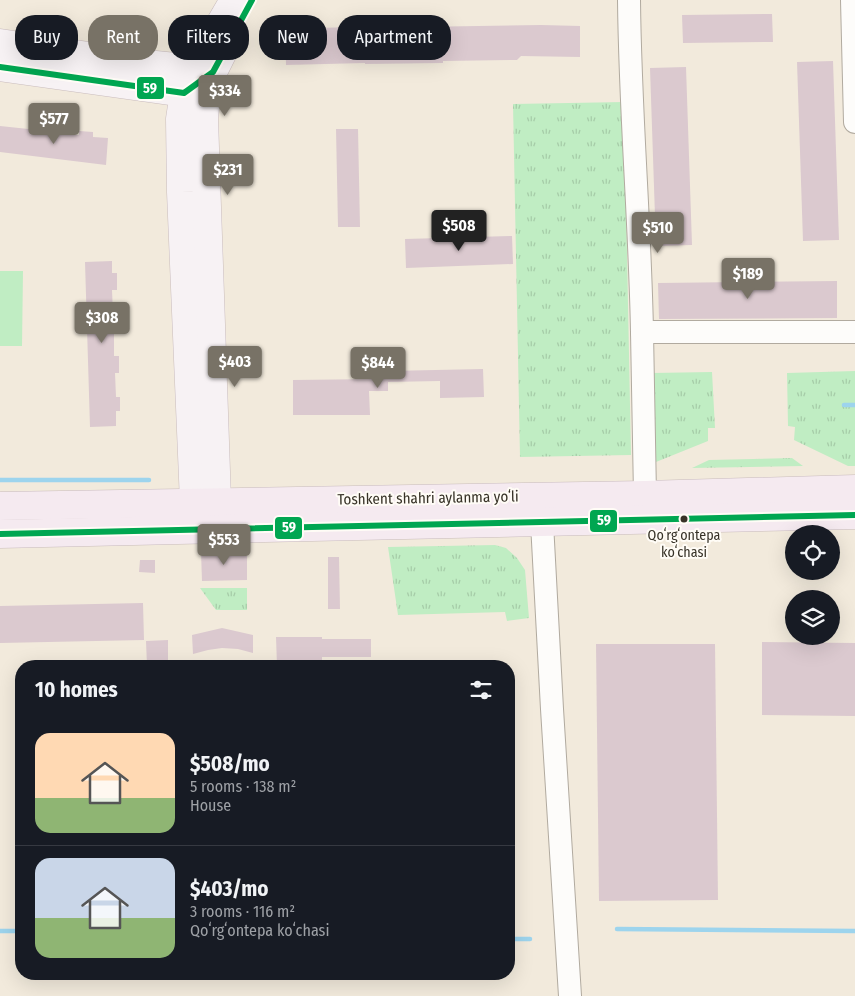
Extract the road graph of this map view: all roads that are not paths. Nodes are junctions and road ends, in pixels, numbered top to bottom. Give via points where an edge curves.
1 (234, 0) edge
2 (252, 0) edge
3 (629, 0) edge
4 (852, 0) edge
5 (0, 42) edge
6 (0, 67) edge
7 (197, 78) junction
8 (855, 122) edge
9 (642, 332) junction
10 (855, 332) edge
11 (855, 490) edge
12 (645, 495) junction
13 (205, 502) junction
14 (0, 506) edge
15 (855, 515) edge
16 (542, 523) junction
17 (206, 530) junction
18 (0, 534) edge
19 (570, 996) edge

1 - 7 main road
2 - 7 main road via 226,46
3 - 9 street
4 - 8 street
5 - 7 main road via 136,63
6 - 7 main road
7 - 13 main road via 206,96
7 - 13 main road via 180,119 181,192
9 - 10 street
9 - 12 street
11 - 12 highway, Toshkent shahri aylanma yoʻli
12 - 13 highway, Toshkent shahri aylanma yoʻli
13 - 14 highway, Toshkent shahri aylanma yoʻli
13 - 17 main road
15 - 16 highway, Toshkent shahri aylanma yoʻli
16 - 17 highway, Toshkent shahri aylanma yoʻli
16 - 19 street
17 - 18 highway, Toshkent shahri aylanma yoʻli

